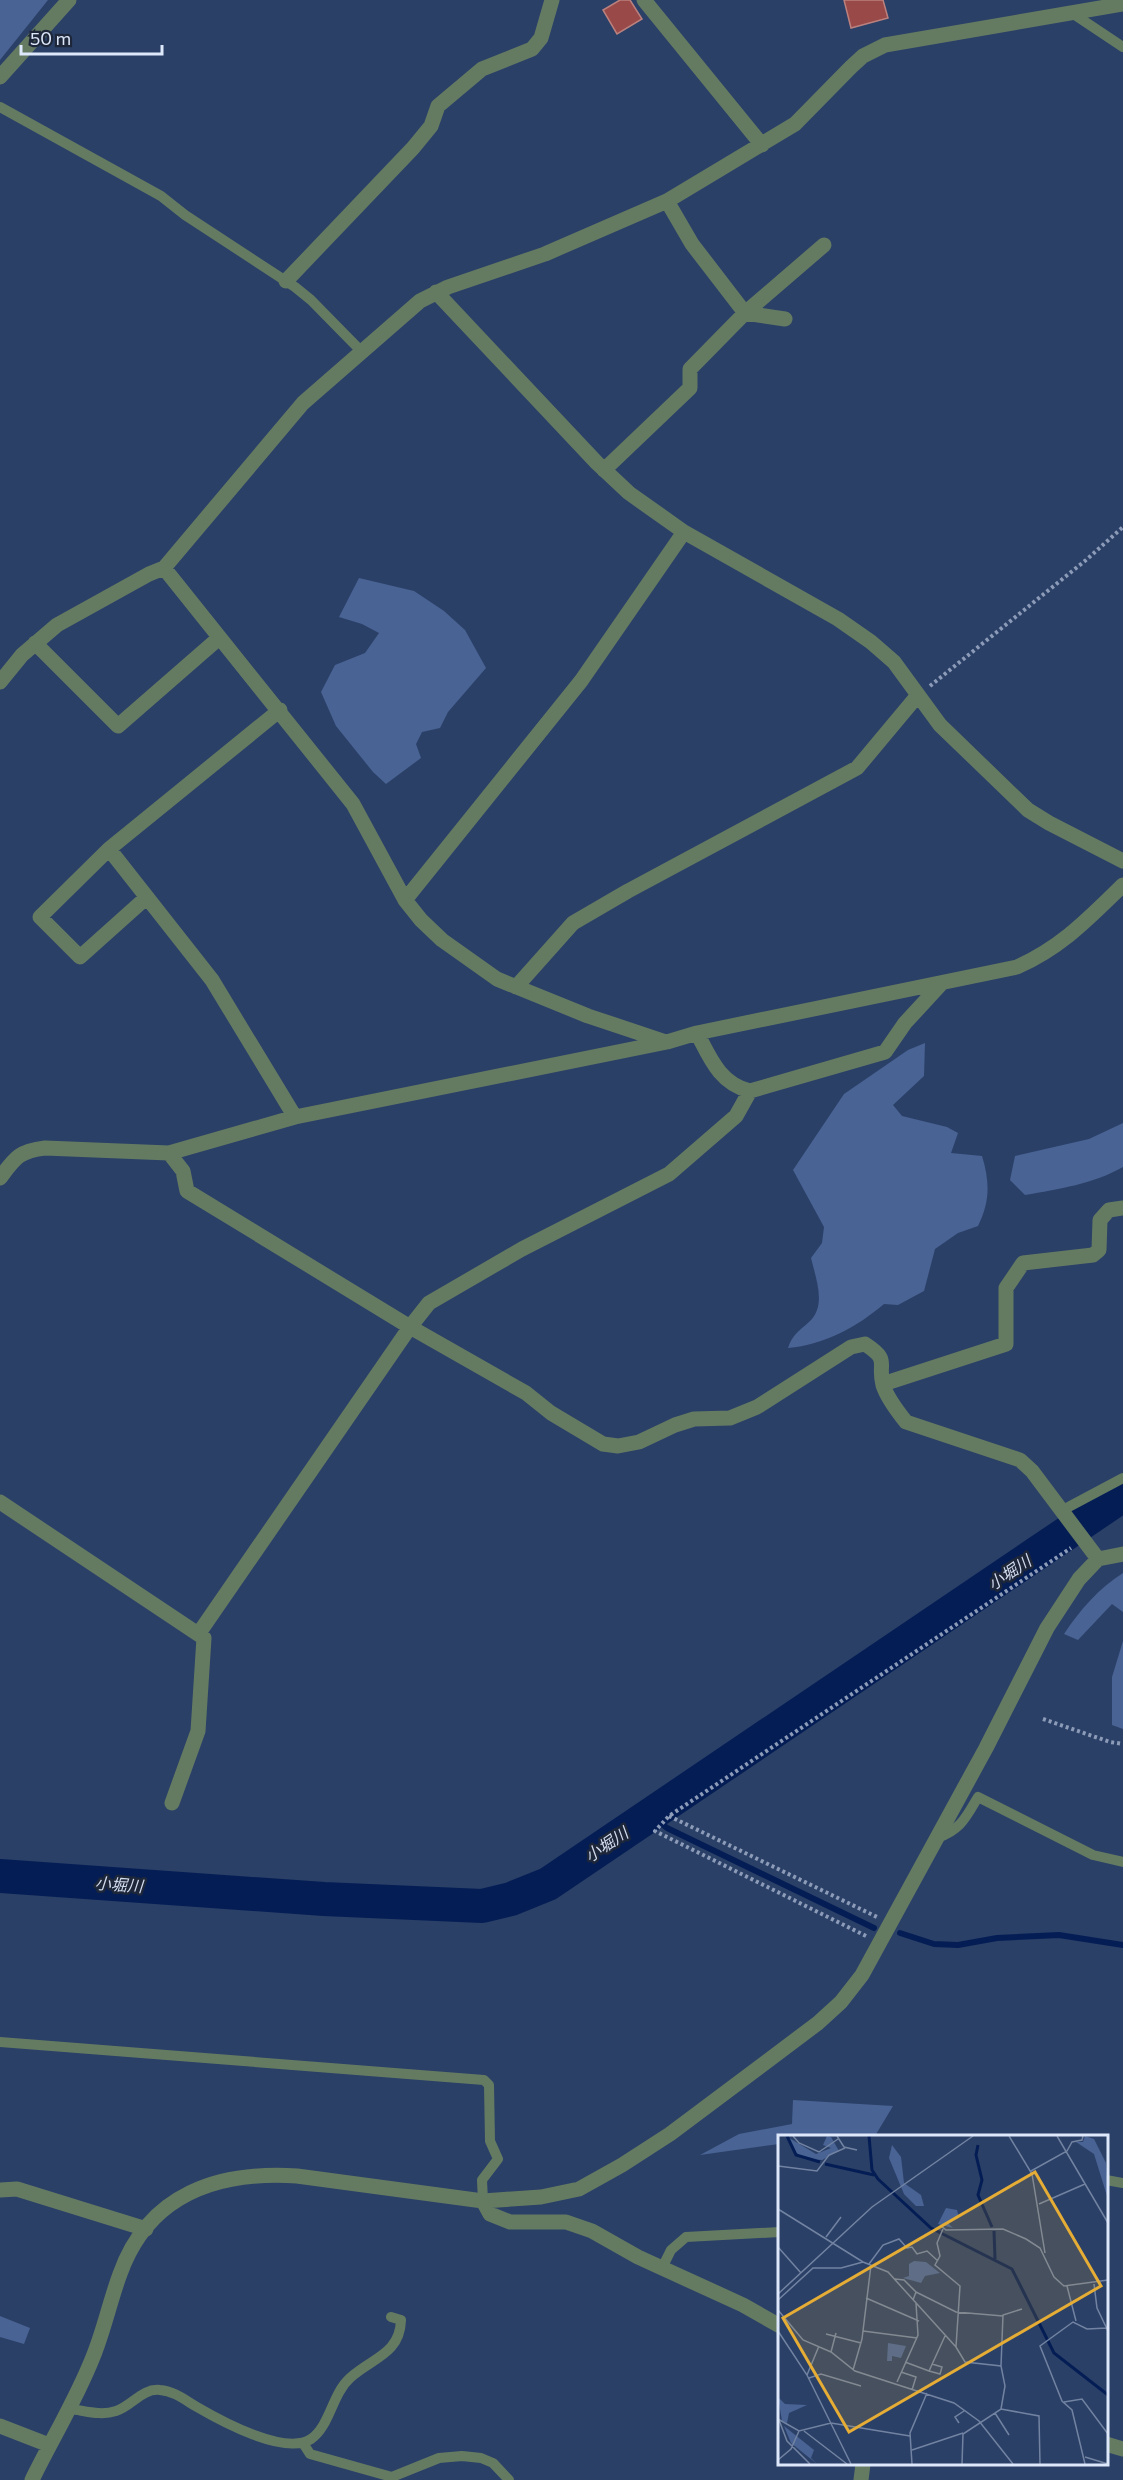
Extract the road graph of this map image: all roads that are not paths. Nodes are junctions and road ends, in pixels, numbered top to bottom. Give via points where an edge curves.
1 (69, 0) edge
2 (552, 0) edge
3 (644, 0) edge
4 (1123, 4) edge
5 (1072, 13) junction
6 (1123, 47) edge
7 (0, 77) edge
8 (0, 107) edge
9 (762, 145) junction
10 (667, 201) junction
11 (824, 245) dead end
12 (286, 281) junction
13 (436, 292) junction
14 (746, 313) junction
15 (785, 319) dead end
16 (363, 353) junction
17 (604, 470) junction
18 (684, 532) junction
19 (164, 568) junction
20 (219, 638) junction
21 (35, 643) junction
22 (0, 682) edge
23 (918, 695) junction
24 (280, 710) junction
25 (109, 849) junction
26 (1123, 861) edge
27 (1123, 885) edge
28 (147, 897) junction
29 (405, 900) junction
30 (941, 984) junction
31 (516, 987) junction
32 (697, 1033) junction
33 (667, 1042) junction
34 (750, 1091) junction
35 (295, 1117) junction
36 (169, 1153) junction
37 (0, 1178) edge
38 (1123, 1208) edge
39 (410, 1327) junction
40 (883, 1384) junction
41 (1123, 1478) edge
42 (0, 1502) edge
43 (1063, 1514) junction
44 (1123, 1554) edge
45 (1098, 1559) junction
46 (199, 1633) junction
47 (172, 1803) dead end
48 (938, 1838) junction
49 (1123, 1862) edge
50 (0, 2042) edge
51 (1108, 2180) edge
52 (1123, 2183) edge
53 (0, 2190) edge
54 (483, 2201) junction
55 (146, 2229) junction
56 (778, 2232) edge
57 (662, 2268) junction
58 (391, 2317) dead end
59 (778, 2325) edge
60 (71, 2409) junction
61 (0, 2426) edge
62 (303, 2443) junction
63 (1108, 2444) edge
64 (49, 2445) junction
65 (1123, 2449) edge
66 (863, 2465) edge
67 (32, 2480) edge
68 (508, 2480) edge
69 (861, 2480) edge

1 - 7 street
2 - 12 street via 542,38 532,49 482,69 438,106 432,126 413,148
3 - 9 street
4 - 5 street
5 - 6 lane
5 - 9 street via 875,49 851,66 795,124
8 - 12 lane via 161,196
9 - 10 street
10 - 13 street via 546,254
10 - 14 street via 692,244
11 - 14 street
12 - 16 lane via 311,300
13 - 16 street via 420,301
13 - 17 street
14 - 15 street
14 - 17 street via 690,369 690,388
16 - 19 street via 303,403
17 - 18 street
18 - 23 street via 838,619 894,662
18 - 29 street via 581,681
19 - 20 street
19 - 21 street via 57,625
20 - 21 street via 118,726
20 - 24 street
21 - 22 street
23 - 26 street via 940,725 1029,810
23 - 31 street via 858,768 573,923
24 - 25 street
24 - 29 street via 353,804
25 - 28 street
25 - 28 street via 40,917 80,957
27 - 30 street via 1069,937 1035,959 1017,967
28 - 35 street via 212,980
29 - 31 street via 442,940 497,979
30 - 32 street
30 - 34 street via 885,1052
31 - 33 street
32 - 33 street
32 - 34 street via 716,1070 738,1088
33 - 35 street
34 - 39 street via 736,1116 669,1174 522,1249 429,1303
35 - 36 street
36 - 37 street via 30,1150 20,1154
36 - 39 street via 183,1171 187,1191
38 - 40 street via 1109,1210 1100,1220 1099,1250 1093,1255 1023,1263 1006,1288 1006,1344
39 - 40 street via 526,1393 603,1444 618,1446 639,1442 694,1419 730,1418 757,1407 851,1347 865,1344 877,1352 882,1358
39 - 46 street
40 - 43 street via 906,1422 1020,1460
41 - 43 lane
42 - 46 street
43 - 45 street
44 - 45 street
45 - 48 street via 1047,1628
46 - 47 street via 204,1638 198,1731
48 - 49 lane via 952,1833 978,1797 1093,1856
48 - 54 street via 862,1975 834,2009 783,2052 670,2134 579,2189 541,2197
50 - 54 lane via 484,2080 489,2085 490,2141 498,2159 482,2180
51 - 52 lane
53 - 55 street via 17,2189
54 - 55 street via 297,2176 244,2175 220,2180 178,2199
54 - 57 street via 490,2214 510,2222 566,2222 592,2231
55 - 60 street via 120,2272 94,2354
56 - 57 lane via 686,2237 671,2250
57 - 59 street
58 - 62 lane via 401,2320 394,2346 348,2379 324,2422
60 - 62 lane via 117,2411 156,2389 169,2391 255,2435 277,2443
60 - 64 street
61 - 64 street
62 - 68 lane via 310,2454 392,2477 439,2458 462,2456 493,2463
63 - 65 street
64 - 67 street
66 - 69 street

